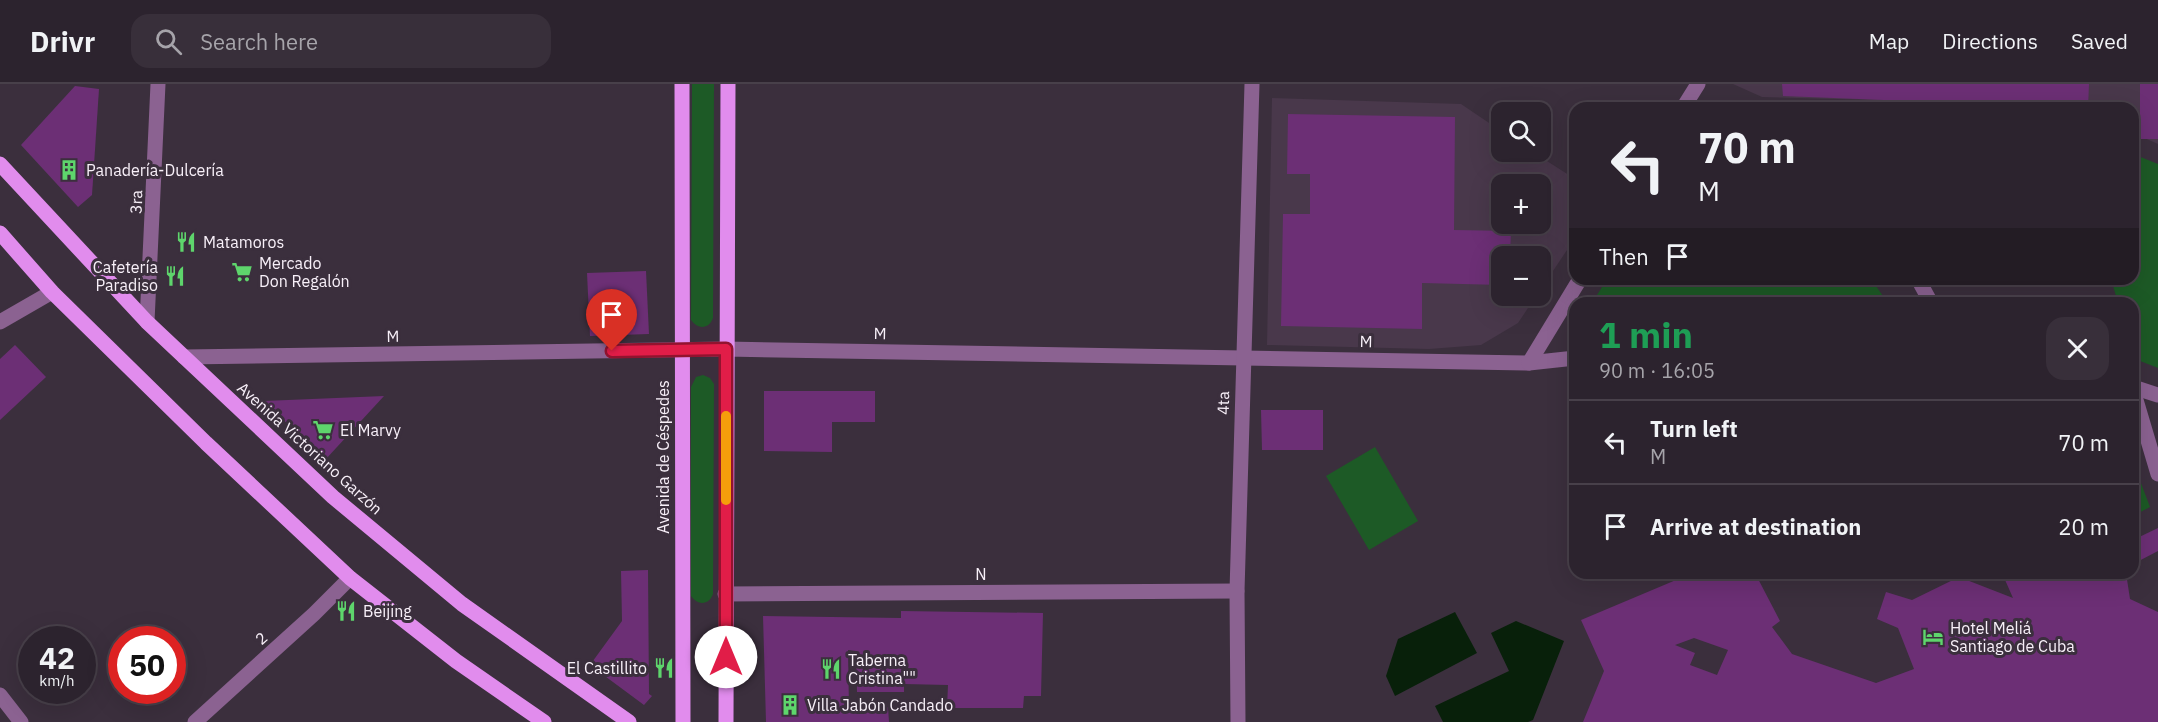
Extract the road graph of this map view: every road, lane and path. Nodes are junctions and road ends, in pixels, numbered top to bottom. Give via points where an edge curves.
1 (158, 84) edge
2 (682, 84) edge
3 (728, 84) edge
4 (1252, 84) edge
5 (1698, 84) edge
6 (1687, 102) edge
7 (0, 164) edge
8 (0, 233) edge
9 (52, 292) junction
10 (1569, 297) edge
11 (0, 322) edge
12 (147, 322) junction
13 (726, 349) junction
14 (681, 351) junction
15 (1242, 356) junction
16 (183, 357) junction
17 (1569, 359) edge
18 (1529, 363) junction
19 (2139, 390) edge
20 (2158, 395) edge
21 (2139, 409) edge
22 (2158, 474) edge
23 (350, 578) junction
24 (1237, 591) junction
25 (725, 594) junction
26 (0, 695) edge
27 (726, 721) edge
28 (21, 722) edge
29 (195, 722) edge
30 (544, 722) edge
31 (629, 722) edge
32 (683, 722) edge
33 (1238, 722) edge

1 - 12 street, 3ra
2 - 14 main road, Avenida de Céspedes
3 - 13 main road
4 - 15 street, 4ta
5 - 6 street
7 - 12 main road, Avenida Victoriano Garzón
8 - 9 main road
9 - 11 street
9 - 23 main road
10 - 18 street
12 - 16 main road, Avenida Victoriano Garzón
13 - 14 street, M
13 - 15 street, M
13 - 25 main road
14 - 16 street, M
14 - 32 main road, Avenida de Céspedes
15 - 18 street, M
15 - 24 street, 4ta
16 - 31 main road, Avenida Victoriano Garzón via 333,497 462,604
17 - 18 street, M
19 - 20 street
21 - 22 street
23 - 29 street, 2
23 - 30 main road
24 - 25 street, N
24 - 33 street, 4ta
25 - 27 main road
26 - 28 street

